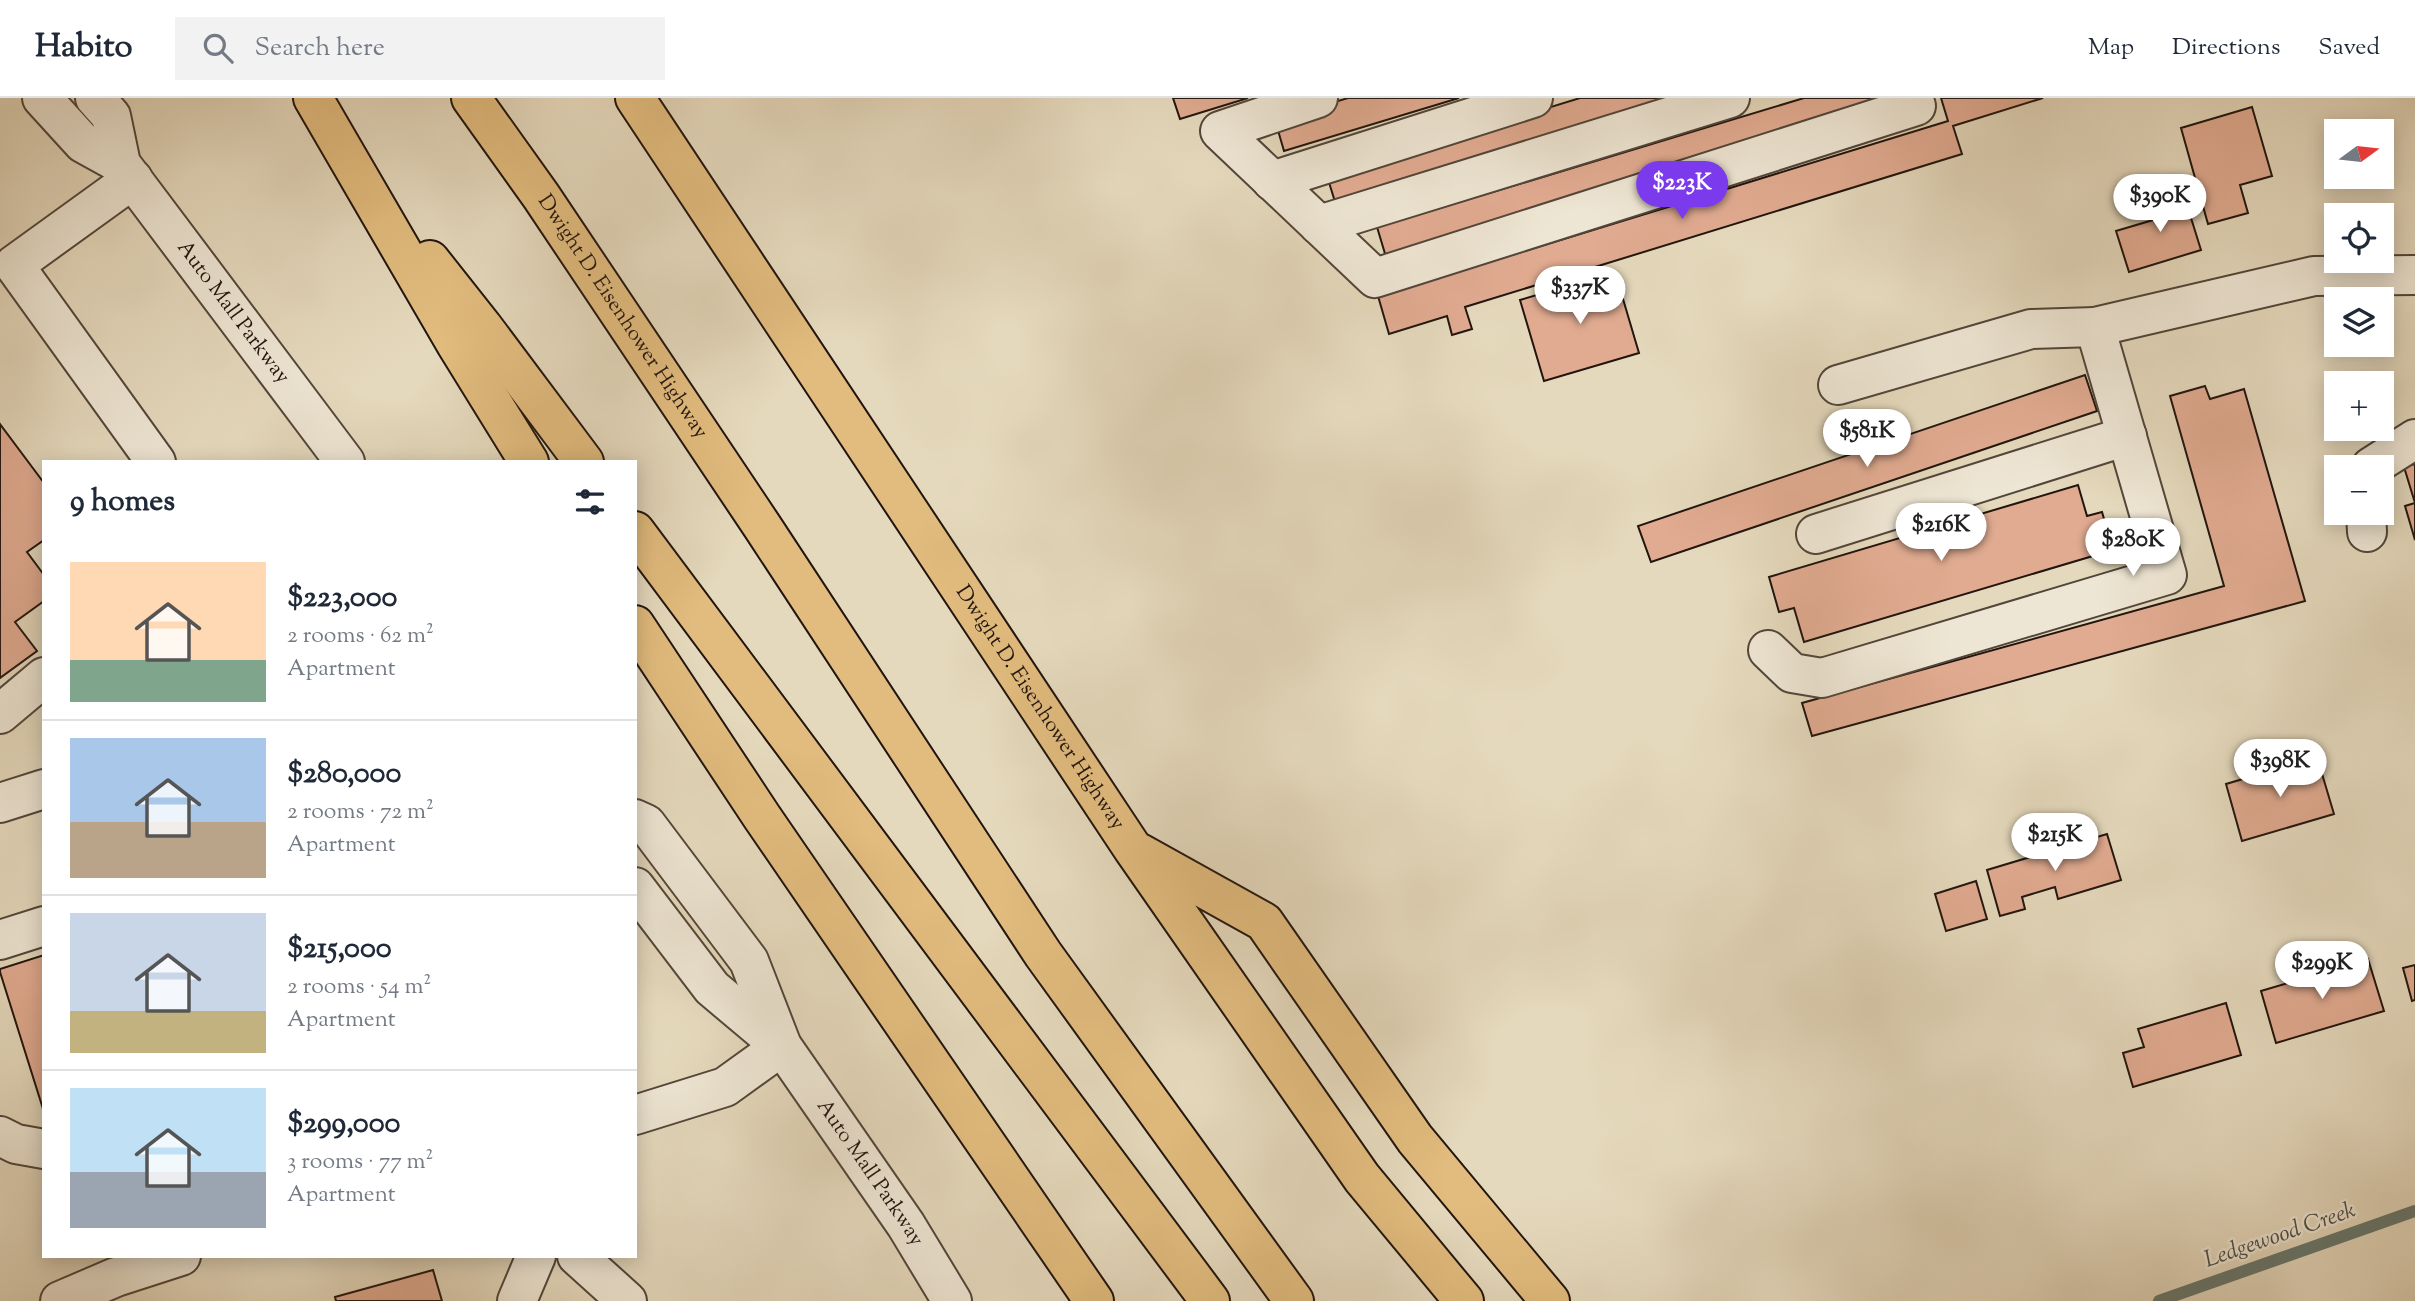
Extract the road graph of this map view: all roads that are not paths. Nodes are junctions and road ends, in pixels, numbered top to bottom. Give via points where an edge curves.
1 (41, 98) edge
2 (95, 98) edge
3 (313, 98) edge
4 (471, 98) edge
5 (635, 98) edge
6 (1318, 98) edge
7 (1533, 98) edge
8 (1730, 98) edge
9 (1913, 98) edge
10 (348, 157) junction
11 (127, 171) junction
12 (1272, 181) junction
13 (1319, 225) junction
14 (5, 261) edge
15 (2415, 275) edge
16 (2095, 327) junction
17 (1838, 385) dead end
18 (2127, 436) junction
19 (2415, 439) edge
20 (2390, 455) edge
21 (154, 460) edge
22 (344, 460) edge
23 (528, 460) edge
24 (583, 460) edge
25 (637, 534) edge
26 (1816, 534) dead end
27 (637, 628) edge
28 (1768, 650) dead end
29 (42, 679) edge
30 (0, 714) edge
31 (42, 790) edge
32 (0, 803) edge
33 (637, 820) edge
34 (1133, 849) junction
35 (637, 890) edge
36 (42, 927) edge
37 (0, 940) edge
38 (782, 1046) junction
39 (637, 1114) edge
40 (0, 1136) edge
41 (42, 1149) edge
42 (174, 1258) edge
43 (535, 1258) edge
44 (579, 1258) edge
45 (60, 1301) edge
46 (517, 1301) edge
47 (627, 1301) edge
48 (952, 1301) edge
49 (1094, 1301) edge
50 (1210, 1301) edge
51 (1294, 1301) edge
52 (1464, 1301) edge
53 (1550, 1301) edge

1 - 11 street, Auto Mall Parkway via 83,143
2 - 11 street, Auto Mall Parkway via 111,116
3 - 10 highway
4 - 51 highway, Dwight D. Eisenhower Highway via 762,526 1043,954
5 - 34 highway, Dwight D. Eisenhower Highway
6 - 12 street via 1220,131
7 - 12 street
8 - 13 street
9 - 13 street via 1916,106 1375,278
10 - 23 highway
10 - 24 highway
11 - 14 street
11 - 22 street, Auto Mall Parkway
12 - 13 street
14 - 21 street
15 - 16 street via 2314,275
16 - 17 street via 2031,329
16 - 18 street
18 - 26 street
18 - 28 street via 2167,575 1822,678 1792,673
19 - 20 street
25 - 50 highway
27 - 49 highway
29 - 30 street
31 - 32 street
33 - 38 street, Auto Mall Parkway via 646,824 749,961
34 - 52 highway, Dwight D. Eisenhower Highway via 1362,1178
34 - 53 highway via 1264,922 1415,1139
35 - 38 street, Auto Mall Parkway via 712,988
36 - 37 street
38 - 39 street via 725,1087
38 - 48 street, Auto Mall Parkway via 906,1225
40 - 41 street
42 - 45 street via 116,1276
43 - 46 street
44 - 47 street

